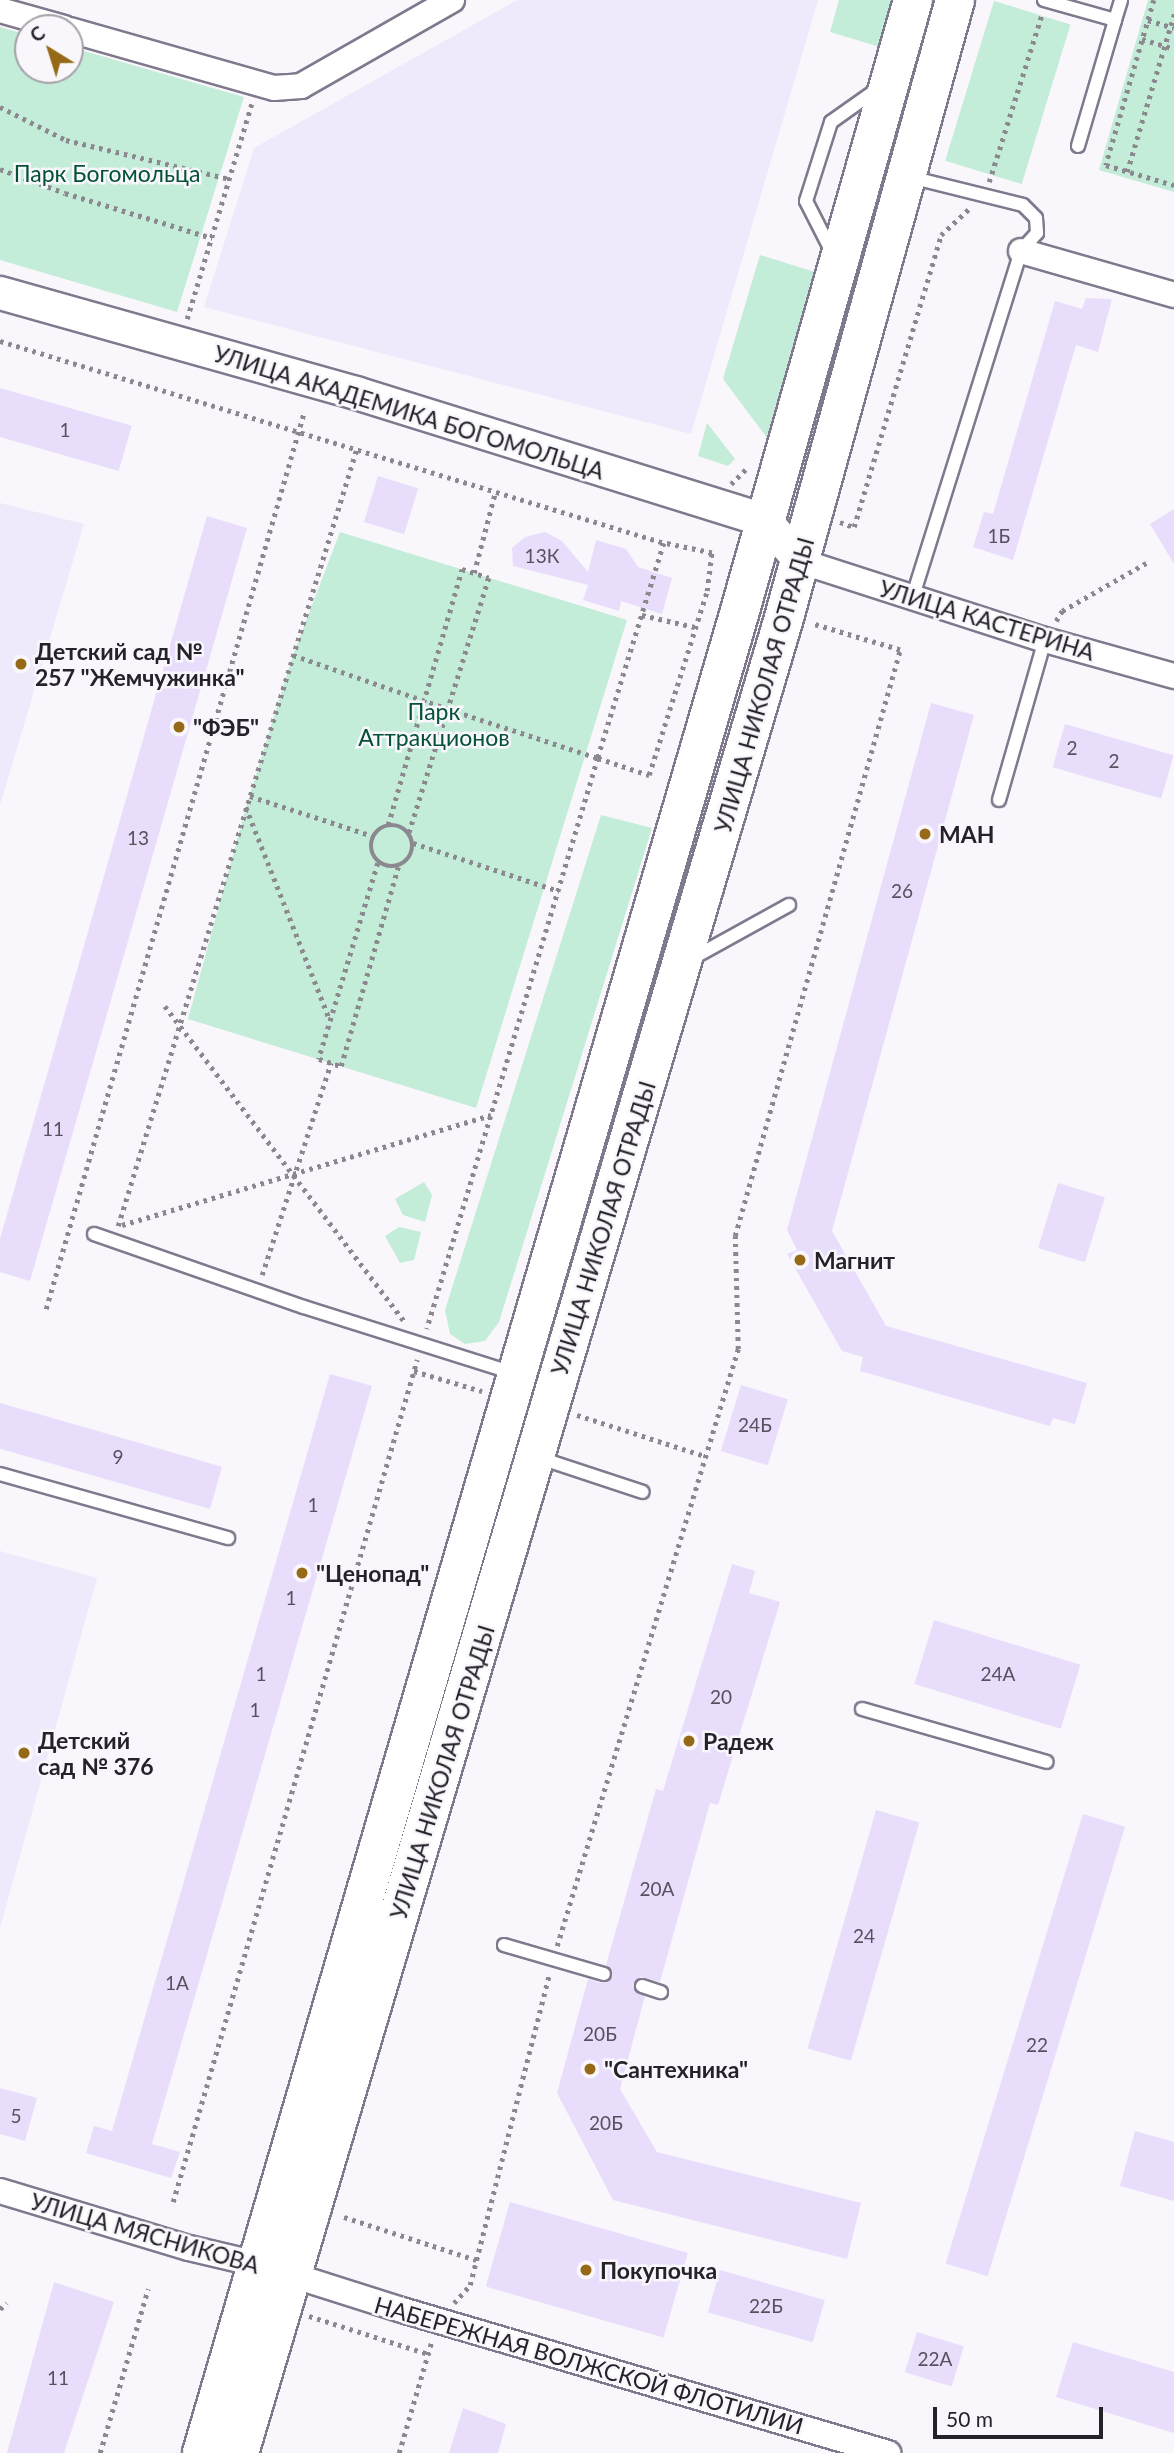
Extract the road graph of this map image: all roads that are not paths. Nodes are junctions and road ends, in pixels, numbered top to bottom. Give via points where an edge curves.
1 (452, 0) edge
2 (914, 0) edge
3 (954, 0) edge
4 (1045, 0) edge
5 (1121, 0) edge
6 (1115, 20) junction
7 (84, 34) edge
8 (1078, 146) dead end
9 (906, 176) junction
10 (1021, 251) junction
11 (0, 293) edge
12 (1174, 295) edge
13 (766, 521) junction
14 (800, 561) junction
15 (912, 598) junction
16 (1045, 640) junction
17 (1174, 676) edge
18 (999, 800) dead end
19 (789, 905) dead end
20 (682, 964) junction
21 (94, 1234) road end
22 (505, 1384) junction
23 (536, 1456) junction
24 (0, 1474) edge
25 (643, 1492) dead end
26 (229, 1538) dead end
27 (862, 1709) dead end
28 (1046, 1762) dead end
29 (504, 1945) dead end
30 (604, 1974) dead end
31 (642, 1986) dead end
32 (661, 1992) dead end
33 (0, 2191) edge
34 (274, 2270) junction
35 (202, 2453) edge
36 (239, 2453) edge
37 (887, 2453) edge

1 - 7 street via 301,86 274,88
2 - 13 main road, УЛИЦА НИКОЛАЯ ОТРАДЫ
3 - 9 main road, УЛИЦА НИКОЛАЯ ОТРАДЫ
4 - 6 lane
5 - 6 lane
6 - 8 lane
9 - 10 lane via 1023,205 1036,218 1037,233
9 - 14 main road, УЛИЦА НИКОЛАЯ ОТРАДЫ
10 - 12 street
10 - 15 lane
11 - 13 street, УЛИЦА АКАДЕМИКА БОГОМОЛЬЦА via 356,393
13 - 14 street
13 - 22 main road, УЛИЦА НИКОЛАЯ ОТРАДЫ
14 - 15 street, УЛИЦА КАСТЕРИНА
14 - 20 main road, УЛИЦА НИКОЛАЯ ОТРАДЫ
15 - 16 street, УЛИЦА КАСТЕРИНА
16 - 17 street, УЛИЦА КАСТЕРИНА
16 - 18 lane
19 - 20 lane
20 - 23 main road, УЛИЦА НИКОЛАЯ ОТРАДЫ
21 - 22 lane via 422,1345
22 - 34 main road, УЛИЦА НИКОЛАЯ ОТРАДЫ
23 - 25 lane
23 - 34 main road, УЛИЦА НИКОЛАЯ ОТРАДЫ
24 - 26 lane
27 - 28 lane
29 - 30 lane
31 - 32 lane
33 - 34 street, УЛИЦА МЯСНИКОВА
34 - 35 main road, УЛИЦА НИКОЛАЯ ОТРАДЫ
34 - 36 main road, УЛИЦА НИКОЛАЯ ОТРАДЫ
34 - 37 street, НАБЕРЕЖНАЯ ВОЛЖСКОЙ ФЛОТИЛИИ

